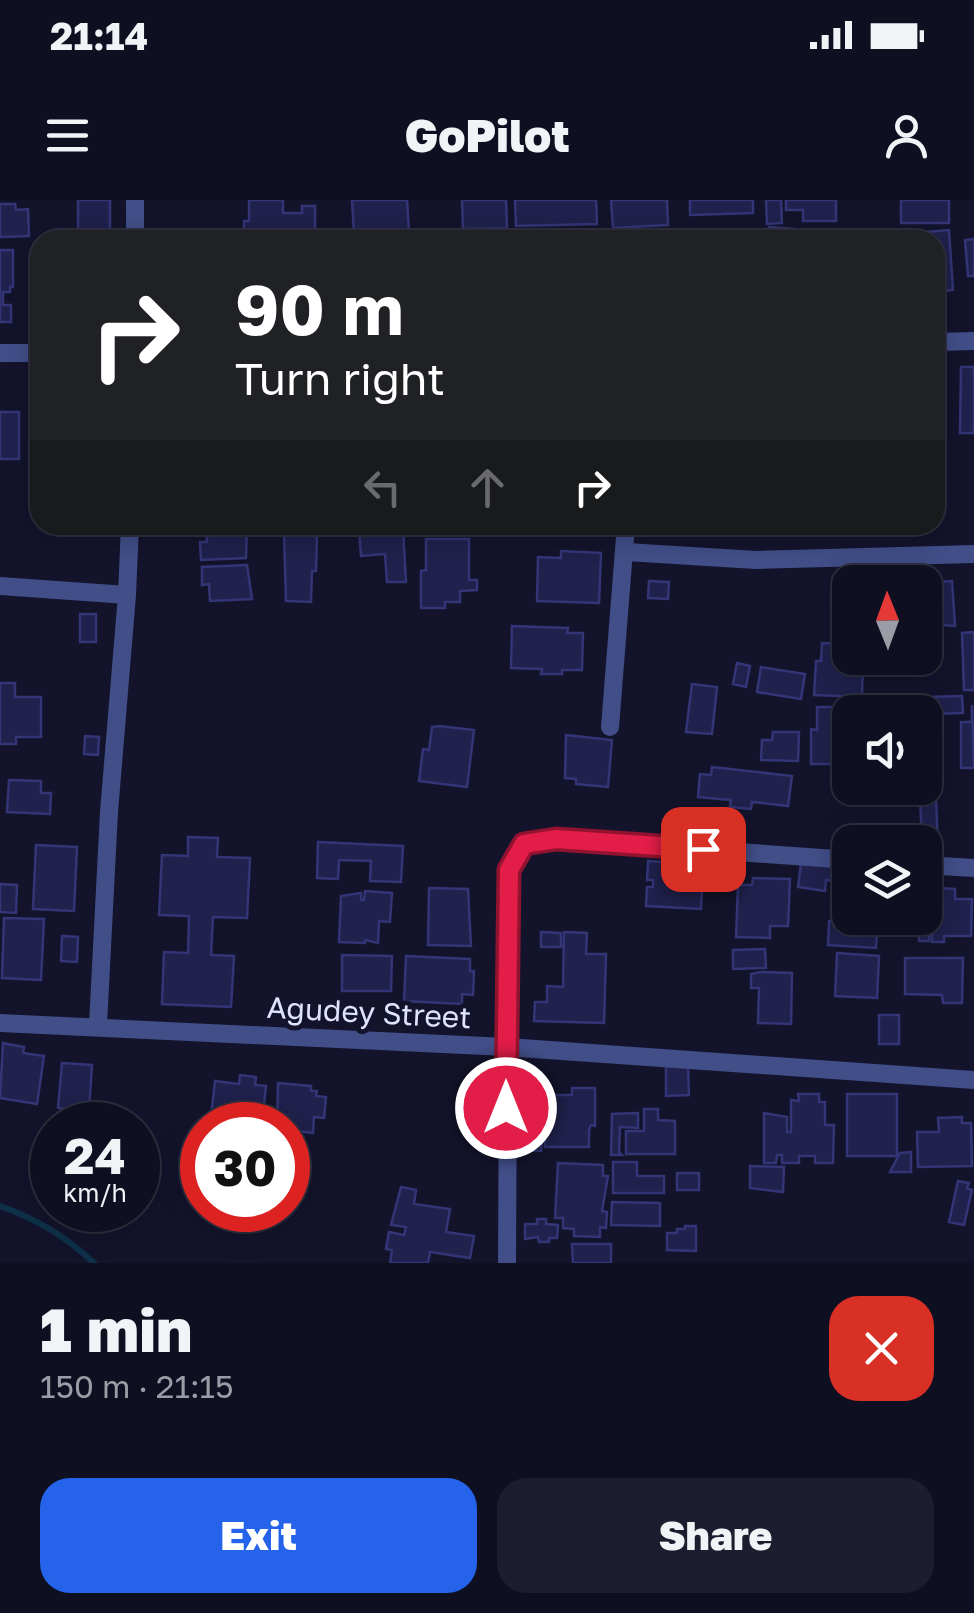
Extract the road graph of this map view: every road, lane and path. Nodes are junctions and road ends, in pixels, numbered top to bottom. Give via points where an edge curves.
1 (136, 200) edge
2 (136, 230) edge
3 (974, 341) edge
4 (945, 342) edge
5 (0, 353) edge
6 (30, 353) edge
7 (130, 535) edge
8 (626, 535) edge
9 (626, 552) junction
10 (974, 554) edge
11 (0, 586) edge
12 (127, 595) junction
13 (610, 727) dead end
14 (832, 859) edge
15 (942, 866) edge
16 (974, 868) edge
17 (0, 1022) edge
18 (98, 1025) junction
19 (506, 1048) junction
20 (974, 1080) edge
21 (506, 1263) edge

1 - 2 street
3 - 4 street
5 - 6 street
7 - 12 street
8 - 9 street
9 - 10 street via 756,560
9 - 13 street
11 - 12 street
12 - 18 street
14 - 19 street via 556,839 524,844 509,870
15 - 16 street
17 - 18 street, Agudey Street
18 - 19 street, Agudey Street
19 - 20 street, Agudey Street
19 - 21 street

